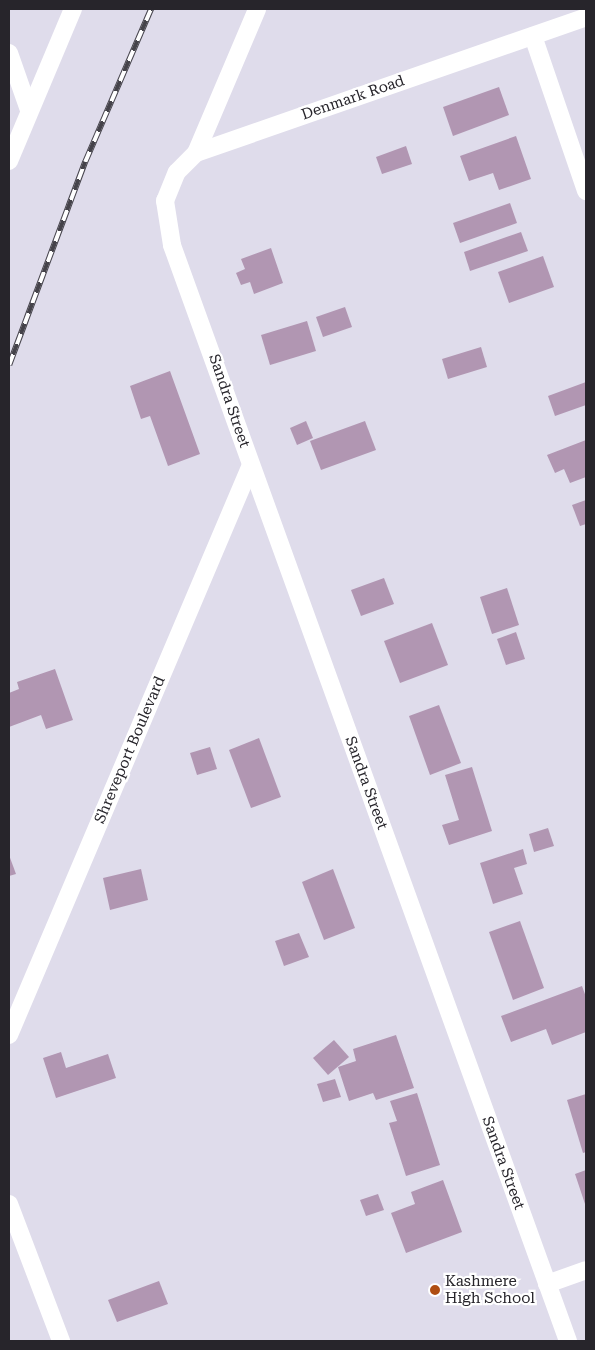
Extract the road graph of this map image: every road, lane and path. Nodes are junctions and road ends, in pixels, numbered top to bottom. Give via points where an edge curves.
1 (73, 9) edge
2 (257, 9) edge
3 (586, 17) edge
4 (532, 36) junction
5 (9, 53) edge
6 (29, 110) junction
7 (196, 152) junction
8 (9, 161) edge
9 (586, 191) edge
10 (169, 222) joint
11 (251, 465) junction
12 (9, 1035) edge
13 (9, 1204) edge
14 (586, 1270) edge
15 (547, 1284) junction
16 (61, 1341) edge
17 (568, 1341) edge

1 - 6 street
2 - 7 street
3 - 4 street, Denmark Road
4 - 7 street, Denmark Road
4 - 9 street
5 - 6 street
6 - 8 street
7 - 10 street, Denmark Road via 177,172 168,194
10 - 11 street, Sandra Street via 172,245
11 - 12 street, Shreveport Boulevard
11 - 15 street, Sandra Street
13 - 16 street
14 - 15 street
15 - 17 street, Sandra Street

